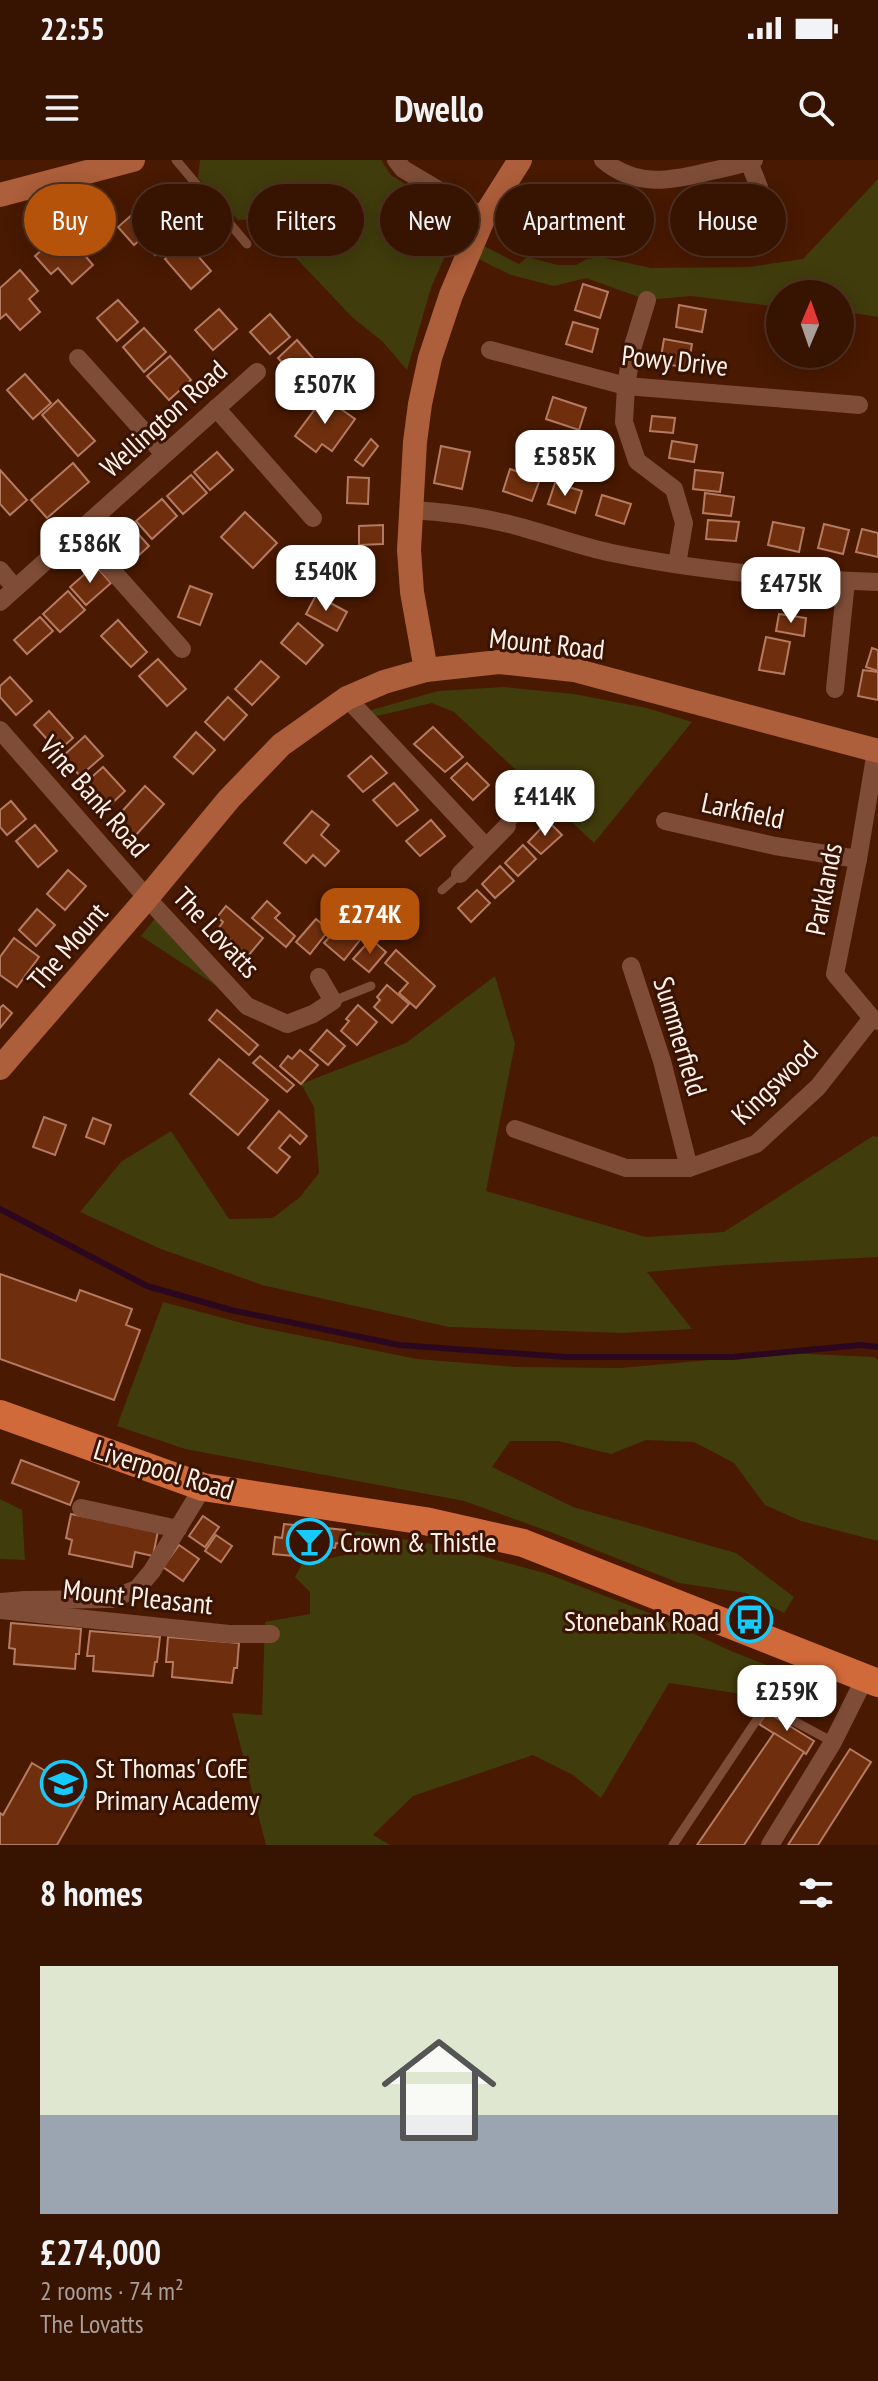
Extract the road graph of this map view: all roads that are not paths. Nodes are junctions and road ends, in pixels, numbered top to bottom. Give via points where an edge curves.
1 (176, 160) edge
2 (396, 160) edge
3 (520, 160) edge
4 (603, 160) edge
5 (119, 161) edge
6 (751, 161) edge
7 (758, 184) edge
8 (0, 195) edge
9 (484, 217) junction
10 (247, 244) dead end
11 (647, 300) dead end
12 (490, 350) dead end
13 (78, 358) dead end
14 (257, 372) dead end
15 (626, 386) junction
16 (859, 405) dead end
17 (216, 408) junction
18 (164, 454) junction
19 (410, 510) junction
20 (313, 518) dead end
21 (78, 532) junction
22 (677, 564) junction
23 (0, 570) edge
24 (846, 581) junction
25 (878, 582) edge
26 (15, 588) junction
27 (0, 602) edge
28 (182, 649) dead end
29 (426, 670) junction
30 (835, 689) dead end
31 (347, 698) junction
32 (0, 730) edge
33 (877, 751) edge
34 (531, 804) dead end
35 (665, 821) dead end
36 (507, 826) joint
37 (486, 847) junction
38 (858, 859) junction
39 (460, 874) joint
40 (442, 890) dead end
41 (147, 898) junction
42 (631, 966) dead end
43 (319, 977) dead end
44 (371, 986) dead end
45 (333, 1001) junction
46 (875, 1019) edge
47 (0, 1068) edge
48 (515, 1129) dead end
49 (689, 1168) junction
50 (0, 1414) edge
51 (203, 1487) junction
52 (81, 1508) dead end
53 (178, 1529) junction
54 (0, 1602) edge
55 (0, 1610) edge
56 (271, 1634) dead end
57 (871, 1681) edge
58 (833, 1742) junction
59 (673, 1845) edge
60 (770, 1845) edge

1 - 10 lane
2 - 9 street
3 - 9 street
4 - 6 street via 617,172 655,181
5 - 8 street
6 - 7 street
9 - 19 street via 430,358
11 - 15 street
12 - 15 street, Powy Drive
13 - 18 street
14 - 17 street, Wellington Road
15 - 16 street, Powy Drive
15 - 22 street via 624,422 637,461 674,489 684,523
17 - 18 street, Wellington Road
17 - 20 street
18 - 21 street, Wellington Road
19 - 22 street via 459,513 610,553
19 - 29 street via 412,592
21 - 26 street, Wellington Road
21 - 28 street
22 - 24 street
23 - 26 street
24 - 25 street
24 - 30 street
26 - 27 street, Wellington Road
29 - 31 street, Mount Road
29 - 33 street, Mount Road via 499,662 574,670
31 - 37 street
31 - 41 street, Mount Road via 281,745
32 - 41 street, Vine Bank Road
33 - 38 street, Parklands
34 - 36 lane
35 - 38 street, Larkfield
36 - 37 street
37 - 39 street
38 - 46 street, Parklands via 835,974
39 - 40 lane
41 - 45 street, The Lovatts via 247,1006 287,1024
41 - 47 street, The Mount
42 - 49 street, Summerfield
43 - 45 street
44 - 45 lane
46 - 49 street, Kingswood via 818,1087 756,1144
48 - 49 street, Kingswood via 626,1168
50 - 51 main road, Liverpool Road
51 - 53 street, Mount Pleasant
51 - 57 main road, Liverpool Road via 425,1521 523,1543
52 - 53 street
53 - 54 street, Mount Pleasant via 137,1589 111,1599
55 - 56 street, Mount Pleasant
57 - 58 street
58 - 59 lane via 766,1706
58 - 60 street

